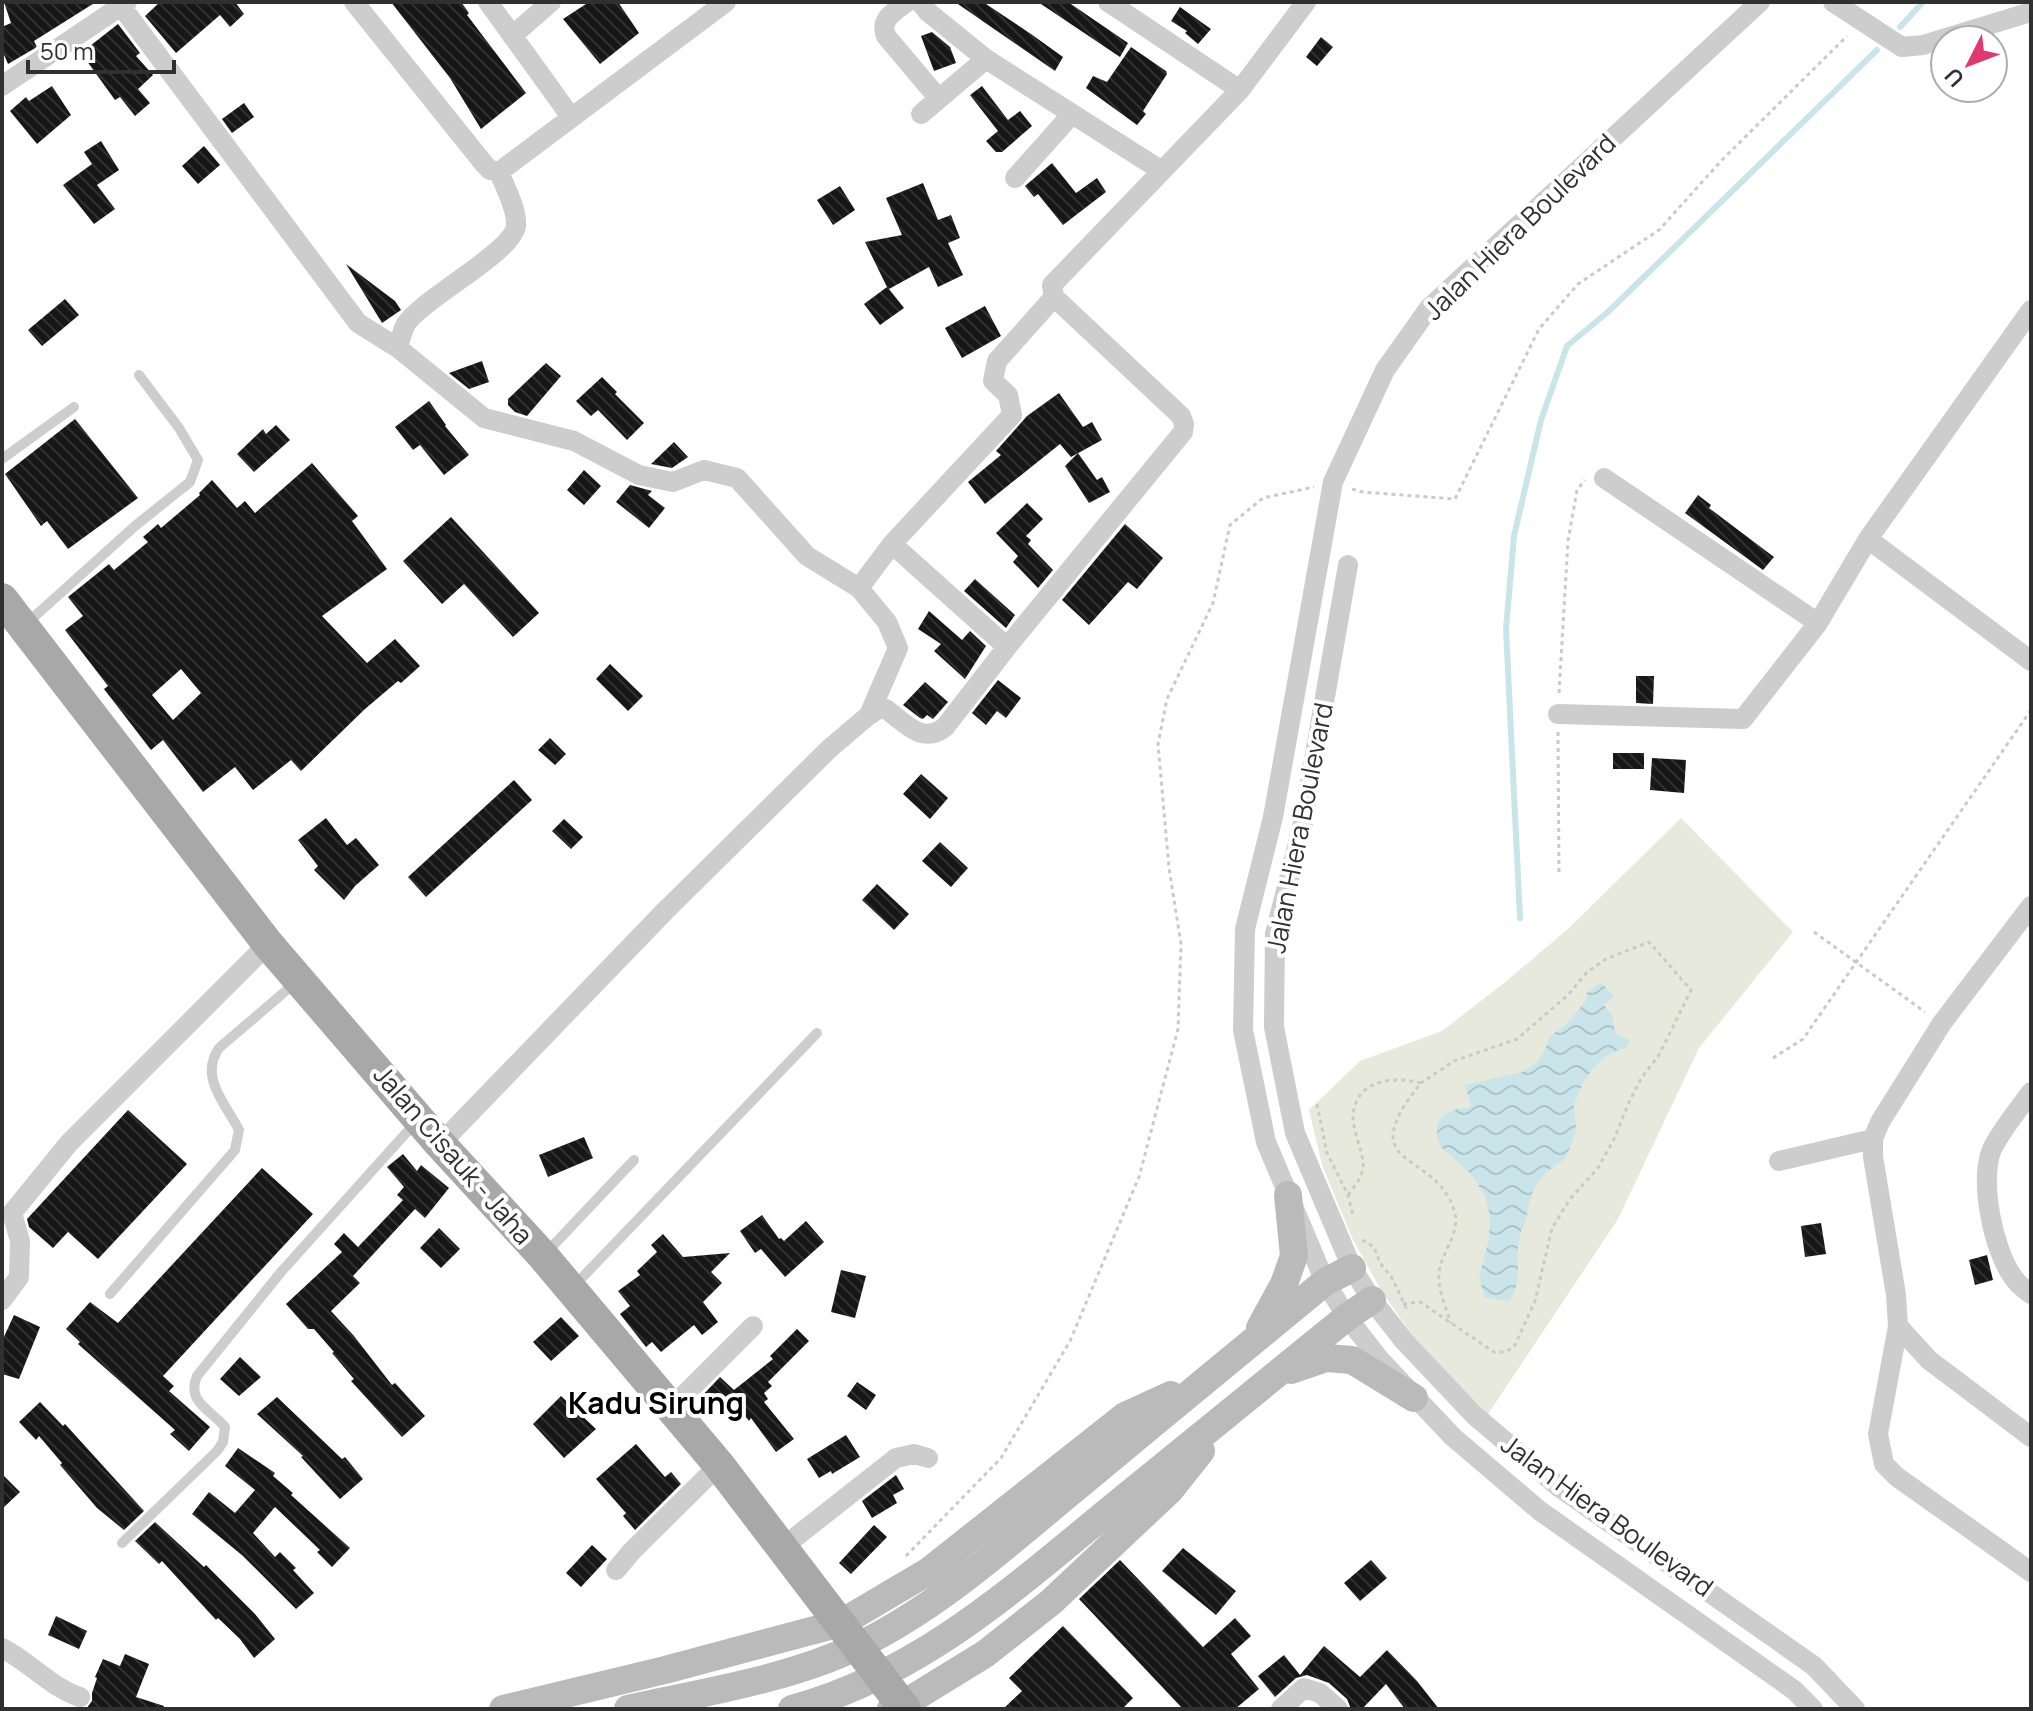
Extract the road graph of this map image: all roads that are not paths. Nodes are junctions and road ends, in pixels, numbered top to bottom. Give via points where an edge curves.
1 (354, 2) edge
2 (488, 2) edge
3 (551, 2) edge
4 (726, 2) edge
5 (907, 2) edge
6 (920, 2) edge
7 (1108, 2) edge
8 (1306, 2) edge
9 (1760, 2) edge
10 (1833, 2) edge
11 (124, 4) edge
12 (2031, 12) edge
13 (512, 36) junction
14 (986, 59) junction
15 (2, 86) edge
16 (1240, 90) junction
17 (939, 99) junction
18 (921, 114) dead end
19 (1072, 114) junction
20 (571, 117) junction
21 (1162, 171) junction
22 (499, 172) junction
23 (1015, 178) dead end
24 (1054, 297) junction
25 (2031, 310) edge
26 (398, 348) junction
27 (139, 375) dead end
28 (74, 407) dead end
29 (2, 459) edge
30 (1604, 478) road end
31 (1868, 539) junction
32 (892, 544) junction
33 (1348, 565) dead end
34 (859, 588) junction
35 (2, 599) edge
36 (1818, 623) junction
37 (24, 627) junction
38 (1007, 647) junction
39 (2031, 661) edge
40 (1558, 714) road end
41 (869, 715) junction
42 (1273, 817) junction
43 (1303, 823) junction
44 (2031, 906) edge
45 (268, 944) junction
46 (300, 980) junction
47 (817, 1033) dead end
48 (2031, 1092) edge
49 (419, 1118) junction
50 (1873, 1139) junction
51 (440, 1144) junction
52 (634, 1160) dead end
53 (1779, 1161) dead end
54 (1288, 1195) junction
55 (543, 1256) junction
56 (1352, 1268) junction
57 (1325, 1282) junction
58 (571, 1290) junction
59 (110, 1294) dead end
60 (2031, 1294) edge
61 (2, 1300) edge
62 (1372, 1300) junction
63 (1347, 1317) junction
64 (753, 1326) dead end
65 (1898, 1326) junction
66 (1252, 1342) junction
67 (1275, 1375) junction
68 (1208, 1378) junction
69 (1414, 1398) junction
70 (671, 1408) junction
71 (1234, 1409) junction
72 (2031, 1437) edge
73 (928, 1458) dead end
74 (719, 1465) junction
75 (122, 1543) dead end
76 (783, 1547) junction
77 (616, 1570) dead end
78 (929, 1571) junction
79 (2031, 1572) edge
80 (841, 1623) junction
81 (2, 1648) edge
82 (739, 1650) junction
83 (985, 1654) junction
84 (1825, 1678) junction
85 (1840, 1694) junction
86 (80, 1697) dead end
87 (1808, 1704) edge
88 (900, 1708) edge
89 (503, 1709) edge
90 (628, 1709) edge
91 (790, 1709) edge
92 (1281, 1709) edge
93 (1338, 1709) edge
94 (1825, 1709) edge
95 (1855, 1709) edge

1 - 22 street via 485,165
2 - 13 street
3 - 13 street
4 - 20 street
5 - 17 street via 883,29
6 - 14 street
7 - 16 street
8 - 16 street
9 - 42 street, Jalan Hiera Boulevard via 1429,308 1385,370 1333,482
10 - 12 street via 1902,47
11 - 15 street
11 - 26 street via 358,323
13 - 20 street
14 - 17 street
14 - 19 street
16 - 21 street
17 - 18 street
19 - 21 street
19 - 23 street
20 - 22 street
21 - 24 street via 1052,285
22 - 26 street via 517,227 508,243 406,324
24 - 32 street via 997,361 993,381 1008,395 1012,415
24 - 38 street via 1181,416 1183,432
25 - 31 street
26 - 34 street via 484,418 574,441 639,475 673,482 704,470 737,478 807,556
27 - 37 lane via 192,449 198,460 196,472
28 - 29 lane
30 - 36 street
31 - 36 street
31 - 39 street
32 - 34 street
32 - 38 street
33 - 43 street, Jalan Hiera Boulevard
34 - 41 street via 887,622 898,648
35 - 37 main road, Jalan Cisauk - Jaha
36 - 40 street via 1743,719
37 - 45 main road, Jalan Cisauk - Jaha
38 - 41 street via 936,734 924,735 886,709
41 - 51 street via 665,911
42 - 43 street
42 - 54 street, Jalan Hiera Boulevard via 1245,929 1243,1030 1266,1142
43 - 56 street, Jalan Hiera Boulevard via 1275,934 1274,1027 1295,1133
44 - 50 street via 1942,1023
45 - 46 main road, Jalan Cisauk - Jaha
45 - 61 street via 69,1143 12,1213 20,1241 19,1277
46 - 49 main road, Jalan Cisauk - Jaha
46 - 59 lane via 212,1059 213,1084 239,1130 235,1150
47 - 58 lane
48 - 60 street via 1991,1151 1987,1190 2004,1262
49 - 51 main road, Jalan Cisauk - Jaha
49 - 75 lane via 281,1272 197,1376 192,1390 225,1427 223,1442
50 - 53 street
50 - 65 street
51 - 55 main road, Jalan Cisauk - Jaha
52 - 55 lane
54 - 57 street, Jalan Hiera Boulevard
54 - 66 main road via 1294,1256
55 - 58 main road, Jalan Cisauk - Jaha
56 - 57 main road
56 - 62 street, Jalan Hiera Boulevard
57 - 63 street, Jalan Hiera Boulevard
57 - 66 main road
58 - 70 main road, Jalan Cisauk - Jaha
62 - 63 main road
62 - 84 street, Jalan Hiera Boulevard via 1474,1415 1559,1487
63 - 67 main road
63 - 69 street, Jalan Hiera Boulevard
64 - 70 street
65 - 72 street via 1929,1360
65 - 79 street via 1878,1434 1884,1464
66 - 68 main road
67 - 69 main road via 1326,1358 1352,1360
67 - 71 main road
68 - 78 main road via 1125,1416
68 - 90 main road via 923,1609 855,1647 799,1668
69 - 87 street, Jalan Hiera Boulevard via 1540,1511
70 - 74 main road, Jalan Cisauk - Jaha
71 - 83 main road via 1170,1490 1051,1602
71 - 91 main road via 944,1641 871,1682
73 - 76 street via 896,1458
74 - 76 main road, Jalan Cisauk - Jaha
74 - 77 street
76 - 80 main road, Jalan Cisauk - Jaha
78 - 80 main road
78 - 83 main road via 914,1603 923,1633 953,1652
80 - 82 main road
80 - 88 main road, Jalan Cisauk - Jaha
81 - 86 street
82 - 89 main road
82 - 91 main road via 771,1664
83 - 88 main road
84 - 85 street, Jalan Hiera Boulevard
84 - 87 street
85 - 94 street
85 - 95 street, Jalan Hiera Boulevard
92 - 93 street via 1304,1688 1320,1693

